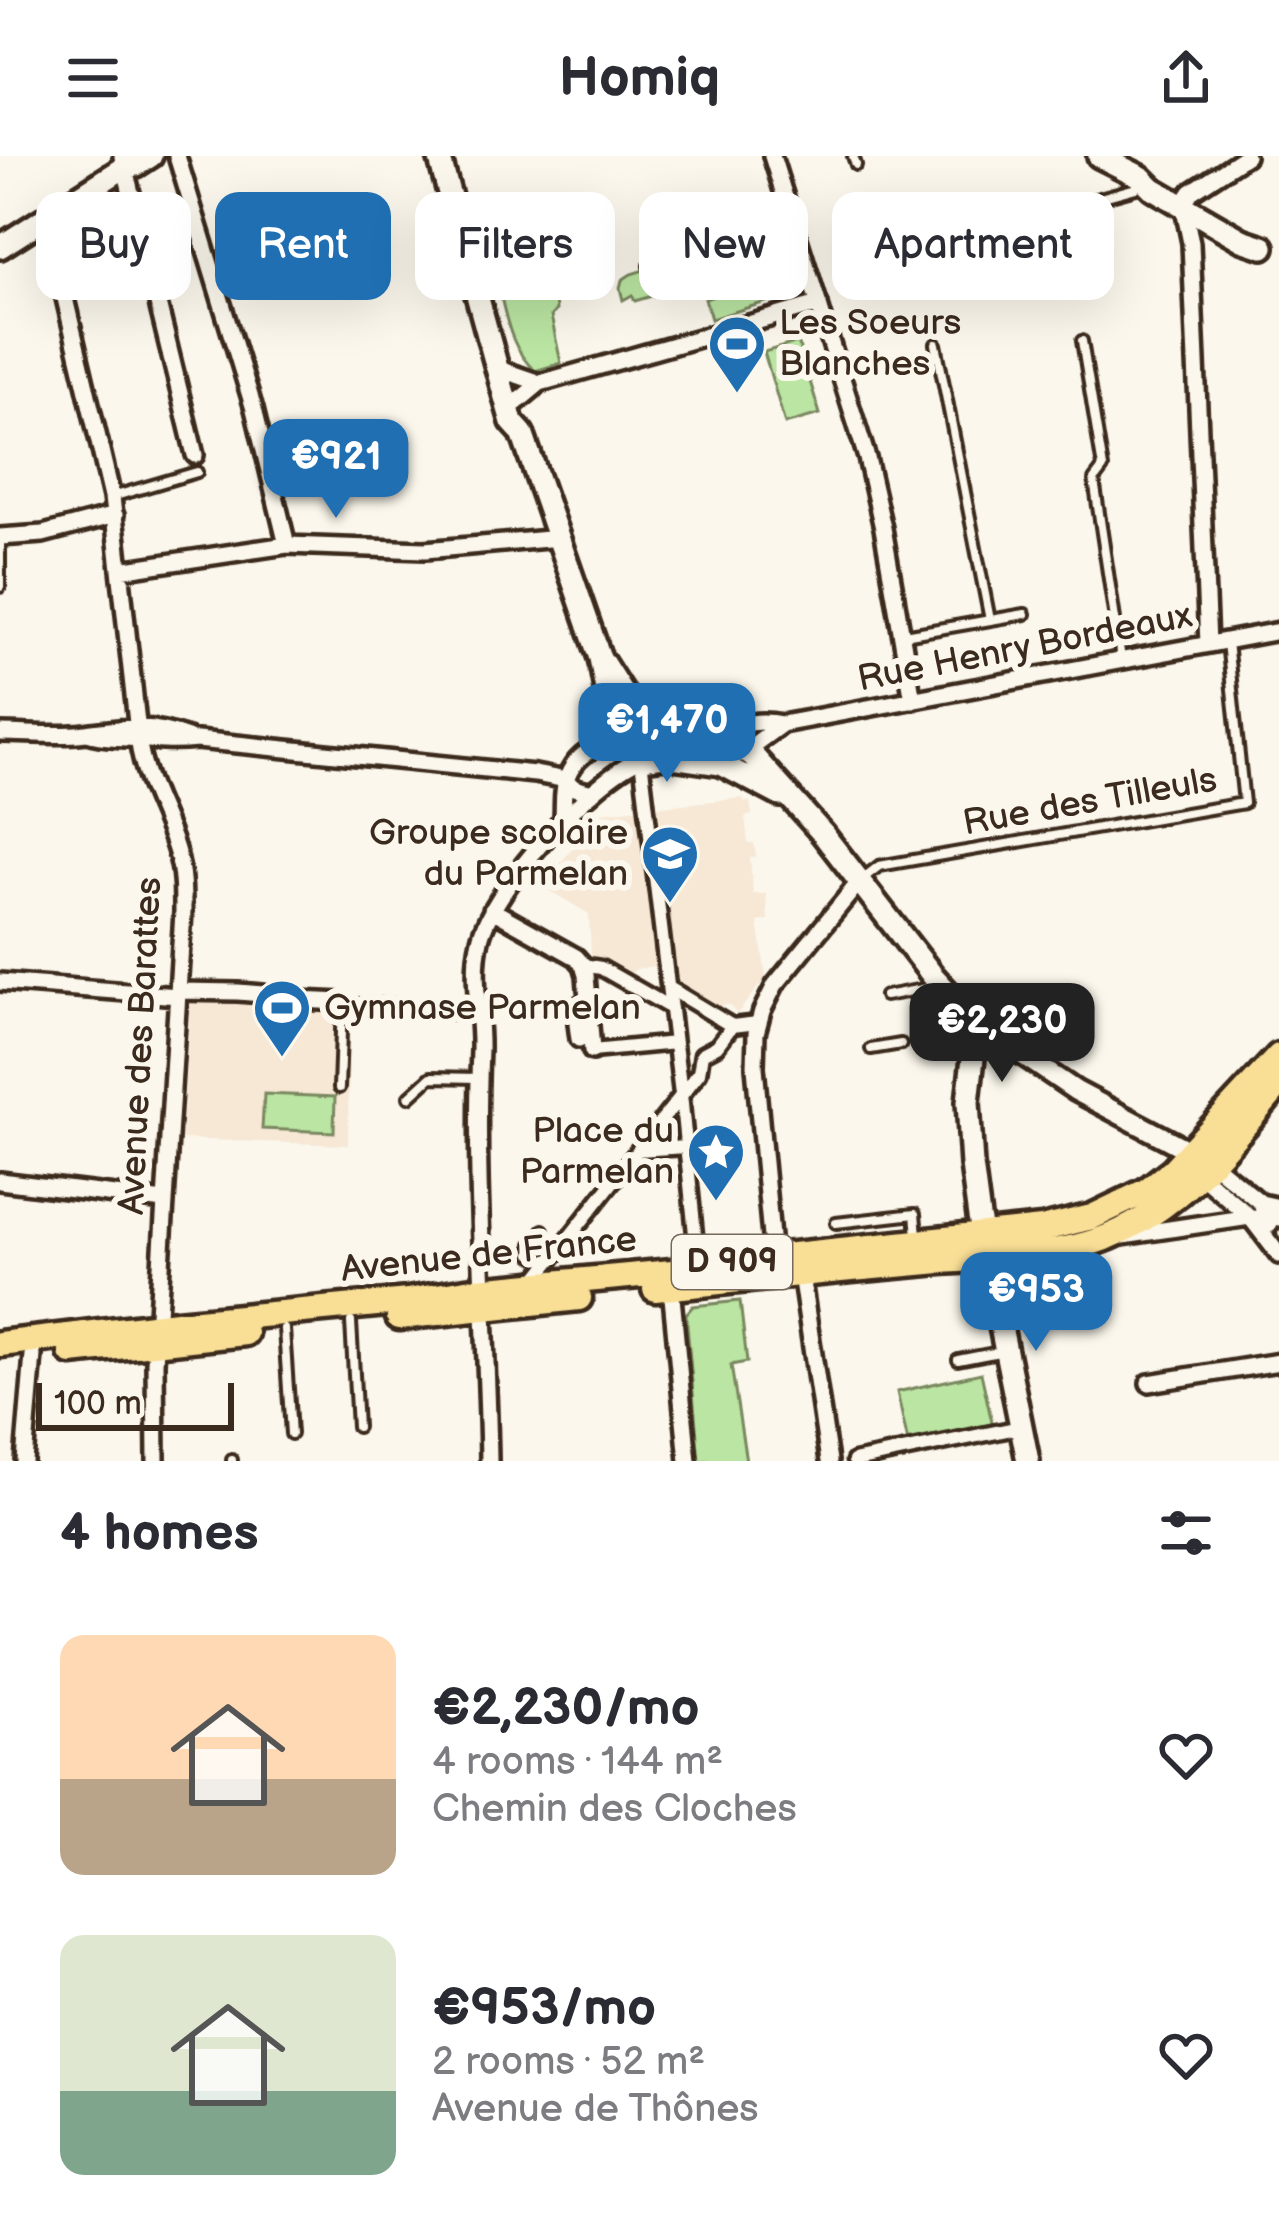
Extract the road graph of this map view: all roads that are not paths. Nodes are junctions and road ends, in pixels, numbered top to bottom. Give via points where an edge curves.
1 (151, 156) edge
2 (177, 156) edge
3 (425, 156) edge
4 (439, 156) edge
5 (772, 156) edge
6 (1100, 156) edge
7 (1246, 156) edge
8 (126, 160) edge
9 (1141, 177) junction
10 (82, 192) edge
11 (436, 192) edge
12 (448, 192) edge
13 (784, 192) edge
14 (1114, 194) edge
15 (1195, 205) junction
16 (36, 224) edge
17 (0, 247) edge
18 (1271, 252) edge
19 (808, 268) edge
20 (65, 300) edge
21 (480, 300) edge
22 (819, 304) junction
23 (1082, 341) dead end
24 (936, 344) dead end
25 (501, 365) junction
26 (540, 382) junction
27 (516, 403) junction
28 (521, 434) junction
29 (196, 464) joint
30 (114, 506) junction
31 (0, 538) edge
32 (559, 538) junction
33 (287, 545) junction
34 (120, 570) junction
35 (0, 587) edge
36 (1025, 614) dead end
37 (990, 620) junction
38 (1279, 631) edge
39 (902, 636) junction
40 (1227, 640) junction
41 (1208, 644) junction
42 (1122, 660) junction
43 (913, 700) junction
44 (619, 706) junction
45 (782, 724) junction
46 (679, 732) junction
47 (137, 733) junction
48 (0, 734) edge
49 (725, 736) junction
50 (631, 737) junction
51 (596, 746) junction
52 (640, 759) junction
53 (732, 760) junction
54 (566, 780) junction
55 (592, 793) junction
56 (563, 817) junction
57 (860, 881) junction
58 (492, 910) junction
59 (583, 965) junction
60 (0, 982) edge
61 (941, 986) junction
62 (669, 988) junction
63 (178, 994) junction
64 (885, 997) dead end
65 (342, 1002) junction
66 (671, 1008) junction
67 (479, 1010) junction
68 (758, 1023) junction
69 (732, 1026) junction
70 (967, 1037) junction
71 (675, 1042) junction
72 (901, 1044) dead end
73 (586, 1045) joint
74 (871, 1049) dead end
75 (1279, 1056) edge
76 (477, 1078) junction
77 (1279, 1085) edge
78 (339, 1088) dead end
79 (681, 1094) junction
80 (409, 1097) dead end
81 (686, 1147) junction
82 (638, 1150) junction
83 (1196, 1163) junction
84 (0, 1181) edge
85 (164, 1201) junction
86 (1279, 1207) edge
87 (1264, 1214) edge
88 (836, 1223) dead end
89 (543, 1230) dead end
90 (1108, 1237) junction
91 (984, 1247) junction
92 (568, 1248) dead end
93 (1279, 1251) edge
94 (926, 1252) junction
95 (773, 1258) junction
96 (551, 1259) junction
97 (698, 1265) junction
98 (801, 1274) junction
99 (530, 1286) junction
100 (671, 1287) junction
101 (482, 1300) junction
102 (351, 1322) junction
103 (284, 1328) junction
104 (157, 1334) junction
105 (0, 1344) edge
106 (1006, 1351) junction
107 (33, 1355) junction
108 (0, 1359) edge
109 (958, 1360) dead end
110 (1279, 1362) edge
111 (1149, 1383) dead end
112 (357, 1426) dead end
113 (1021, 1427) junction
114 (291, 1434) dead end
115 (24, 1461) edge
116 (155, 1461) edge
117 (489, 1461) edge
118 (688, 1461) edge
119 (829, 1461) edge
120 (854, 1461) edge
121 (1028, 1461) edge

1 - 8 main road via 137,165
2 - 33 street
3 - 11 main road
4 - 12 main road
5 - 13 street
6 - 9 main road
7 - 15 street via 1213,179
8 - 10 main road
8 - 29 street
9 - 14 lane via 1136,188
9 - 15 main road
15 - 18 main road
15 - 41 street
16 - 17 main road
19 - 22 street
20 - 30 street, Avenue des Barattes
21 - 25 main road
22 - 26 street
22 - 39 street via 874,487
23 - 42 lane
24 - 37 lane
25 - 26 street
25 - 27 main road
25 - 28 main road
26 - 27 street
27 - 28 main road
28 - 32 main road
29 - 30 lane
30 - 31 street via 44,534
30 - 34 street, Avenue des Barattes
31 - 35 lane
32 - 33 street via 425,550
32 - 44 main road
33 - 34 street
34 - 47 street, Avenue des Barattes
36 - 37 lane
37 - 39 lane
38 - 40 street, Rue Henry Bordeaux
39 - 43 street
40 - 41 street, Rue Henry Bordeaux
40 - 57 lane, Rue des Tilleuls via 1244,803 879,866
41 - 42 street, Rue Henry Bordeaux
42 - 43 street, Rue Henry Bordeaux
43 - 45 street, Rue Henry Bordeaux
44 - 46 main road
44 - 50 main road
44 - 51 street
45 - 49 street, Rue Henry Bordeaux via 751,723
45 - 53 street, Rue Henry Bordeaux
46 - 49 main road
46 - 50 street
47 - 48 street
47 - 54 street via 165,730
47 - 63 street, Avenue des Barattes via 180,863
49 - 53 main road
50 - 51 street
50 - 52 main road via 629,752
51 - 54 street
52 - 53 main road
52 - 55 street
52 - 62 street
53 - 57 main road via 792,801
54 - 55 street
54 - 56 street
55 - 56 street
56 - 58 street
57 - 61 main road
57 - 68 street via 775,986
58 - 59 street
58 - 67 street via 478,947
59 - 66 street
59 - 73 street
60 - 63 street
61 - 64 lane
61 - 70 main road via 959,1002
62 - 66 street
62 - 69 street
63 - 65 street
63 - 85 street, Avenue des Barattes
65 - 67 street
65 - 78 lane
66 - 71 street
67 - 76 street
68 - 69 street
68 - 95 street
69 - 79 street via 702,1054
70 - 83 street via 1051,1076
70 - 91 main road
71 - 73 street
71 - 79 street
72 - 74 lane
75 - 83 main road, D 909
76 - 80 lane via 431,1077
76 - 101 street
77 - 83 main road, D 909
79 - 81 street
79 - 82 street
81 - 82 street
81 - 97 street
82 - 96 street
83 - 87 street
83 - 90 main road, Avenue de France / D 909 via 1166,1204
83 - 91 main road, D 909 via 1117,1207 1042,1229 1036,1239
84 - 85 street
85 - 104 street, Avenue des Barattes
86 - 87 street, Avenue de France
87 - 90 street, Avenue de France
87 - 93 street
88 - 94 lane via 914,1214
89 - 96 lane via 531,1254
90 - 91 main road, Avenue de France / D 909 via 1051,1250
91 - 94 main road, Avenue de France / D 909
91 - 106 main road
92 - 96 lane
94 - 95 main road, Avenue de France / D 909
94 - 98 main road, Avenue de France / D 909
95 - 97 main road, Avenue de France / D 909
96 - 99 street
97 - 99 main road, Avenue de France / D 909
98 - 100 main road, Avenue de France / D 909
98 - 119 street
99 - 101 main road, Avenue de France / D 909
100 - 101 main road, Avenue de France / D 909
100 - 118 street
101 - 102 main road, Avenue de France / D 909
101 - 104 main road, Avenue de France / D 909 via 408,1301
101 - 117 street
102 - 103 main road, Avenue de France / D 909
102 - 112 lane
103 - 104 main road, Avenue de France / D 909
103 - 114 lane
104 - 105 main road, Avenue de France / D 909
104 - 107 main road, Avenue de France / D 909
104 - 116 street, Avenue des Barattes
106 - 109 lane
106 - 113 main road
107 - 108 main road, Avenue de France / D 909
107 - 115 street
110 - 111 street
113 - 120 street
113 - 121 main road

